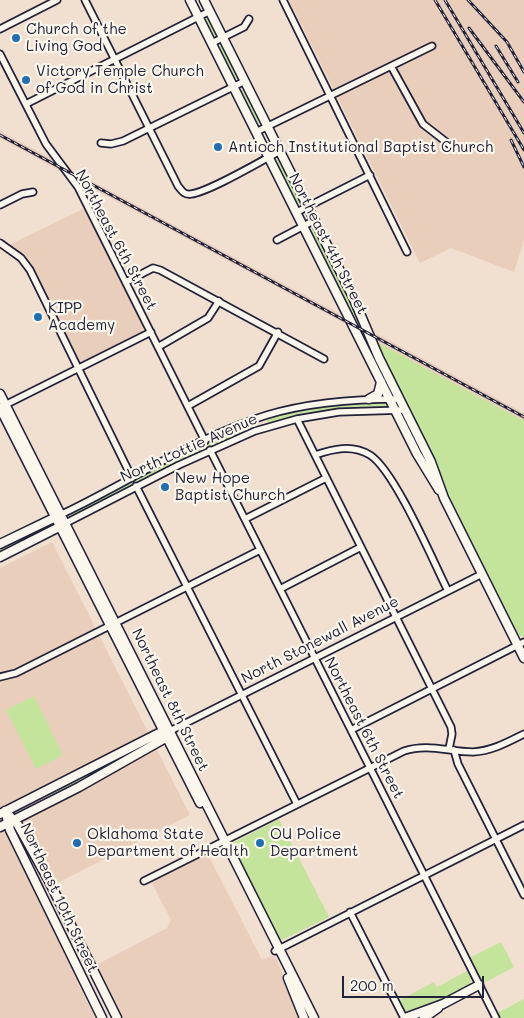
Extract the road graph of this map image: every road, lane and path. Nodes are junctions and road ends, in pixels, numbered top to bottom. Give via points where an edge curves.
1 (58, 0) edge
2 (85, 0) edge
3 (190, 0) edge
4 (204, 0) edge
5 (283, 0) edge
6 (210, 11) junction
7 (199, 16) junction
8 (249, 19) dead end
9 (0, 29) edge
10 (223, 38) junction
11 (212, 43) junction
12 (432, 46) dead end
13 (0, 54) edge
14 (115, 59) junction
15 (391, 66) junction
16 (245, 81) junction
17 (234, 87) junction
18 (331, 96) junction
19 (26, 104) junction
20 (268, 127) junction
21 (148, 128) junction
22 (256, 132) junction
23 (101, 143) dead end
24 (450, 145) dead end
25 (280, 151) junction
26 (269, 156) junction
27 (370, 175) junction
28 (33, 192) dead end
29 (0, 205) edge
30 (308, 206) junction
31 (297, 212) junction
32 (315, 220) junction
33 (304, 226) junction
34 (277, 240) dead end
35 (0, 243) edge
36 (407, 252) dead end
37 (126, 282) junction
38 (219, 302) junction
39 (151, 332) junction
40 (278, 332) junction
41 (158, 347) junction
42 (324, 359) dead end
43 (77, 370) junction
44 (380, 380) junction
45 (0, 394) edge
46 (369, 399) junction
47 (390, 399) junction
48 (399, 399) junction
49 (188, 406) junction
50 (2, 407) edge
51 (395, 410) junction
52 (404, 410) junction
53 (297, 419) junction
54 (206, 441) junction
55 (210, 450) junction
56 (315, 455) junction
57 (132, 478) junction
58 (326, 478) junction
59 (136, 486) junction
60 (444, 498) junction
61 (58, 515) junction
62 (245, 519) junction
63 (63, 525) junction
64 (0, 544) edge
65 (361, 548) junction
66 (260, 550) junction
67 (0, 557) edge
68 (482, 574) junction
69 (187, 588) junction
70 (280, 589) junction
71 (448, 591) junction
72 (396, 618) junction
73 (113, 624) junction
74 (521, 644) edge
75 (315, 658) junction
76 (524, 658) edge
77 (0, 677) edge
78 (432, 689) junction
79 (241, 695) junction
80 (351, 730) junction
81 (166, 733) junction
82 (524, 734) edge
83 (451, 750) junction
84 (370, 767) junction
85 (297, 804) junction
86 (3, 813) edge
87 (10, 821) junction
88 (524, 825) edge
89 (0, 826) edge
90 (496, 839) junction
91 (222, 842) junction
92 (424, 875) junction
93 (144, 881) dead end
94 (524, 895) edge
95 (350, 912) junction
96 (277, 949) junction
97 (479, 985) junction
98 (443, 1004) junction
99 (102, 1018) edge
100 (117, 1018) edge
101 (304, 1018) edge
102 (314, 1018) edge
103 (404, 1018) edge
104 (424, 1018) edge
105 (496, 1018) edge

1 - 9 street
2 - 14 street
3 - 7 main road, Northeast 4th Street
4 - 6 main road, Northeast 4th Street
5 - 18 street
6 - 7 street
6 - 10 main road, Northeast 4th Street
7 - 11 main road, Northeast 4th Street
7 - 14 street
8 - 10 street via 244,27
10 - 11 street
10 - 16 main road, Northeast 4th Street
11 - 17 main road, Northeast 4th Street
12 - 15 street
13 - 19 street, Northeast 6th Street
14 - 19 street
14 - 21 street
15 - 18 street
15 - 24 street via 423,124
16 - 17 street
16 - 20 main road, Northeast 4th Street
17 - 21 street
17 - 22 main road, Northeast 4th Street
18 - 20 street
18 - 27 street
19 - 37 street, Northeast 6th Street via 46,144 78,187
20 - 22 street
20 - 25 main road, Northeast 4th Street
21 - 23 street via 123,142
21 - 26 street via 178,186 190,194
22 - 26 main road, Northeast 4th Street
25 - 26 street
25 - 30 main road, Northeast 4th Street
26 - 31 main road, Northeast 4th Street
27 - 30 street
27 - 36 street
28 - 29 street
30 - 31 street
30 - 32 main road, Northeast 4th Street
31 - 33 main road, Northeast 4th Street
32 - 33 street
32 - 48 main road, Northeast 4th Street
33 - 34 street
33 - 44 main road, Northeast 4th Street
35 - 43 street via 21,258 30,270
37 - 38 street via 153,268
37 - 39 street, Northeast 6th Street
38 - 40 street
38 - 41 street via 208,318
39 - 41 street, Northeast 6th Street
39 - 43 street
40 - 42 street
40 - 49 street via 259,366
41 - 49 street, Northeast 6th Street
43 - 50 street
43 - 57 street
44 - 46 main road via 380,390
44 - 47 main road, Northeast 4th Street
45 - 50 main road, Northeast 8th Street
46 - 47 street, North Lottie Avenue
46 - 54 street, North Lottie Avenue via 320,403 283,411 245,423
47 - 48 street, North Lottie Avenue
47 - 51 main road, Northeast 4th Street
48 - 52 main road, Northeast 4th Street
49 - 54 street, Northeast 6th Street
50 - 61 main road, Northeast 8th Street
51 - 52 street, North Lottie Avenue
51 - 53 street, North Lottie Avenue via 339,412
51 - 60 main road, Northeast 4th Street
52 - 60 main road, Northeast 4th Street via 431,462
53 - 55 street, North Lottie Avenue via 255,431
53 - 56 street
54 - 57 street, North Lottie Avenue
55 - 59 street, North Lottie Avenue
55 - 62 street, Northeast 6th Street
56 - 58 street
56 - 71 street via 350,448 369,455 383,466
57 - 61 street, North Lottie Avenue
58 - 62 street
58 - 65 street
59 - 63 street, North Lottie Avenue
59 - 69 street
60 - 68 main road, Northeast 4th Street
61 - 63 main road, Northeast 8th Street
61 - 64 main road, North Lottie Avenue
62 - 66 street, Northeast 6th Street
63 - 67 main road, North Lottie Avenue
63 - 73 main road, Northeast 8th Street
65 - 70 street
65 - 72 street
66 - 69 street
66 - 70 street, Northeast 6th Street
68 - 71 street, North Stonewall Avenue
68 - 74 main road, Northeast 4th Street
69 - 73 street
69 - 79 street
70 - 75 street, Northeast 6th Street
71 - 72 street, North Stonewall Avenue
72 - 75 street, North Stonewall Avenue
72 - 78 street
73 - 77 street via 16,673
73 - 81 main road, Northeast 8th Street
74 - 76 main road, Northeast 4th Street
74 - 78 street
75 - 79 street, North Stonewall Avenue
75 - 80 street, Northeast 6th Street
78 - 80 street
78 - 83 street via 452,731
79 - 81 street, North Stonewall Avenue
79 - 85 street
80 - 84 street, Northeast 6th Street
81 - 86 main road, North Stonewall Avenue
81 - 87 main road, North Stonewall Avenue via 162,740 79,787
81 - 91 main road, Northeast 8th Street
82 - 83 street via 487,750
83 - 84 street via 411,748
83 - 90 street
84 - 85 street
84 - 92 street, Northeast 6th Street
85 - 91 street
86 - 87 main road, Northeast 10th Street
87 - 89 main road, North Stonewall Avenue
87 - 99 main road, Northeast 10th Street
87 - 100 main road, Northeast 10th Street via 48,879
88 - 90 street
90 - 92 street
90 - 94 street
91 - 93 street
91 - 96 main road, Northeast 8th Street
92 - 95 street
92 - 97 street, Northeast 6th Street
95 - 96 street
95 - 103 street
96 - 101 main road, Northeast 8th Street
96 - 102 main road, Northeast 8th Street
97 - 98 main road
97 - 105 street, Northeast 6th Street
98 - 103 main road
98 - 104 main road

